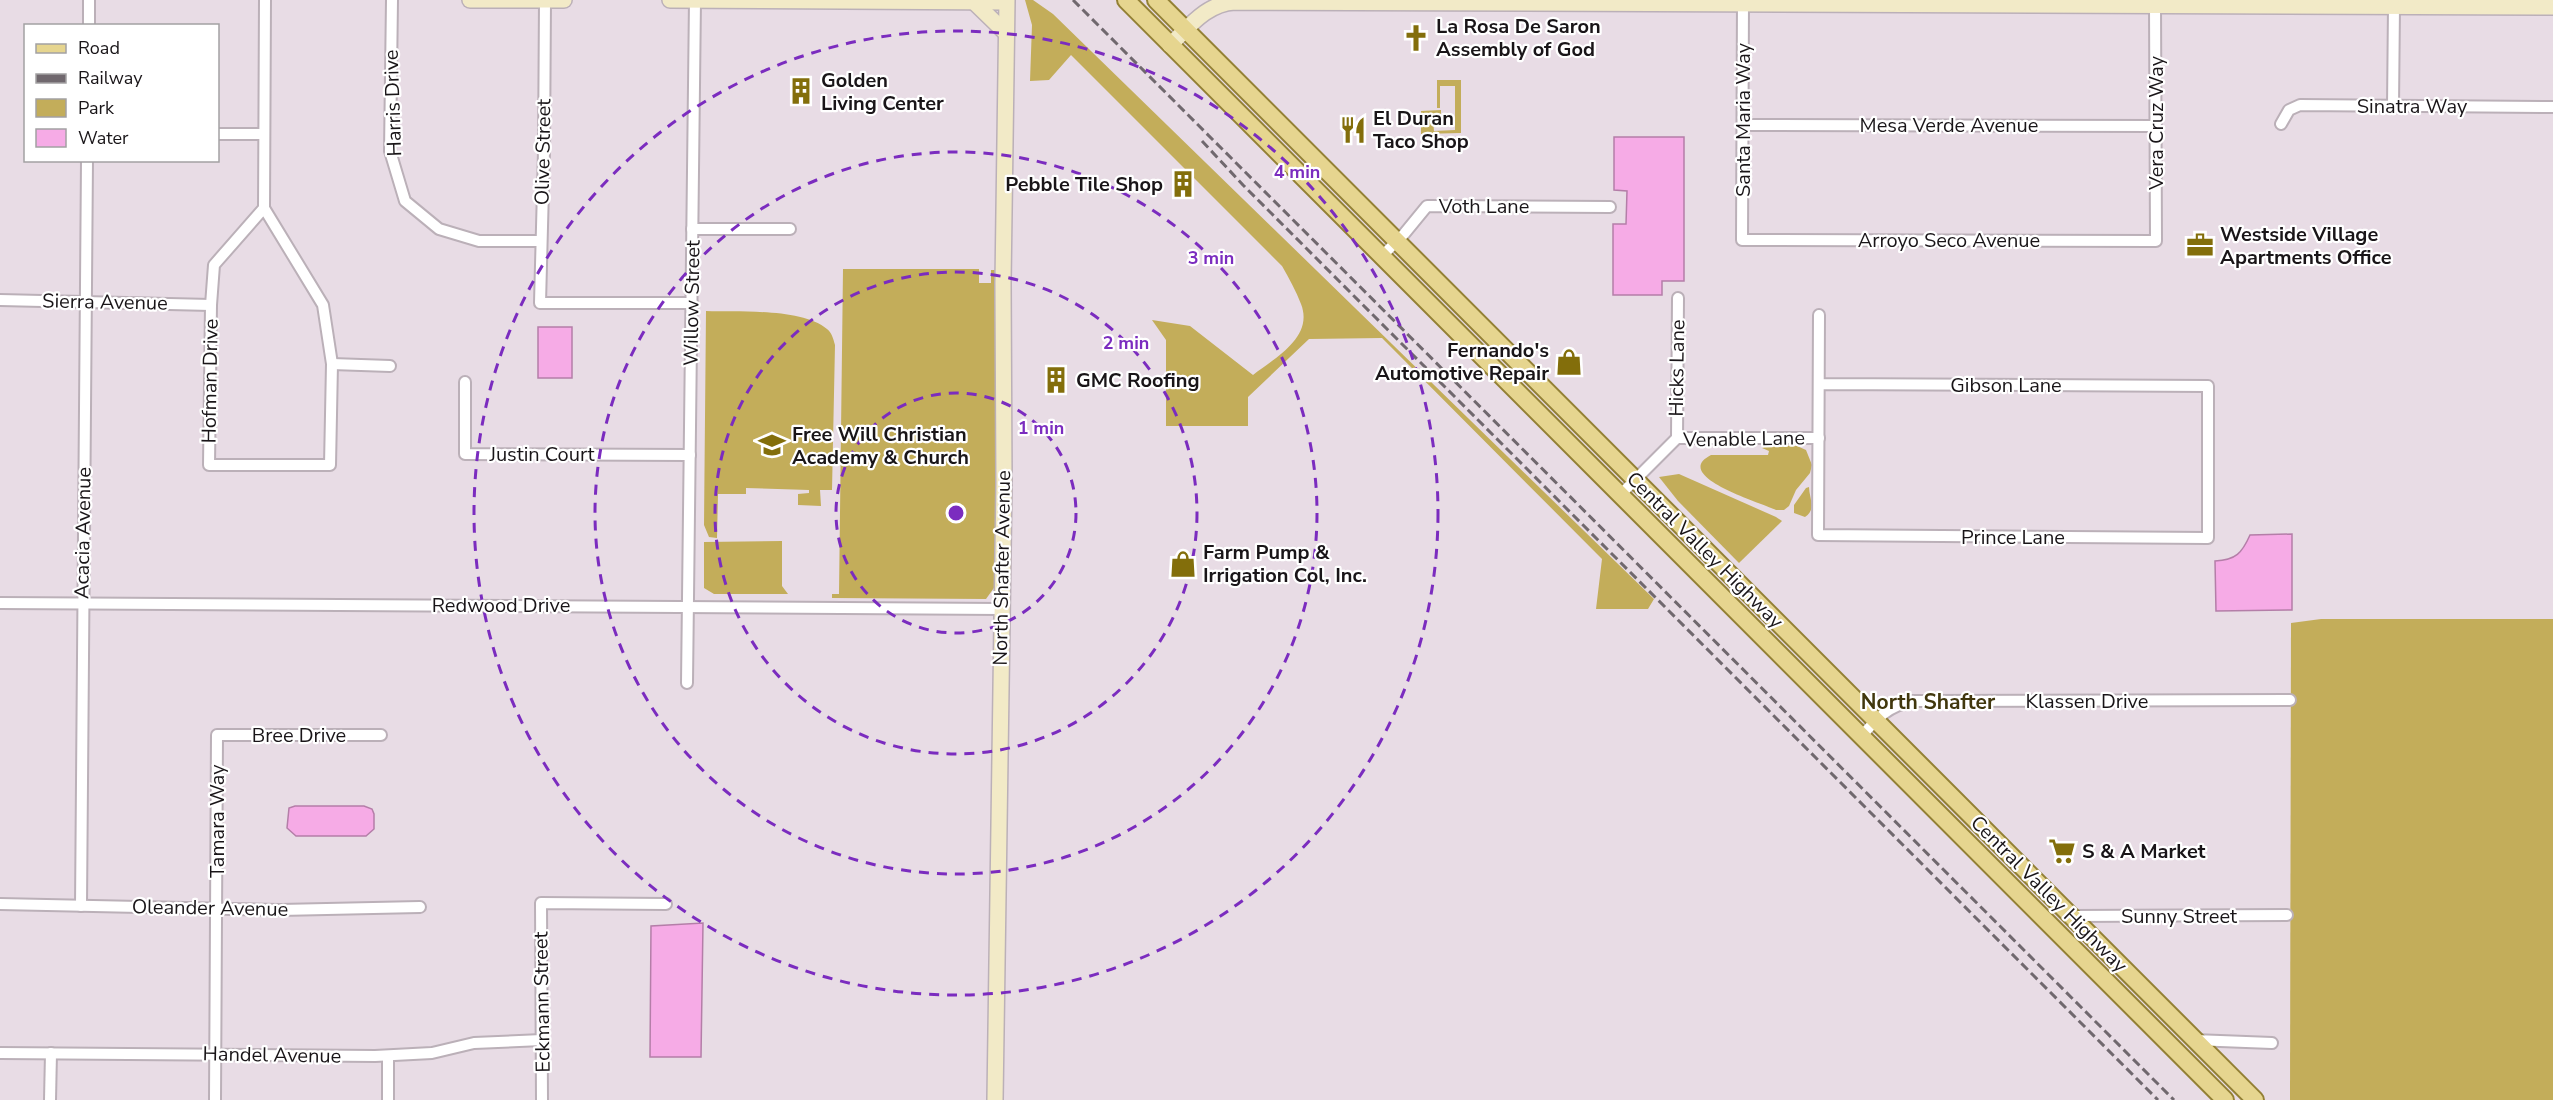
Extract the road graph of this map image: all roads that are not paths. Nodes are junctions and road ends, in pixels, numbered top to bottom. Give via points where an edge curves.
1 (89, 0) edge
2 (266, 0) edge
3 (392, 0) edge
4 (470, 0) edge
5 (564, 0) edge
6 (670, 0) edge
7 (695, 0) edge
8 (1126, 0) edge
9 (1156, 0) edge
10 (545, 1) edge
11 (903, 1) edge
12 (973, 1) edge
13 (1006, 1) edge
14 (1308, 1) edge
15 (1743, 2) edge
16 (1921, 2) edge
17 (2279, 3) edge
18 (2155, 5) junction
19 (2394, 6) junction
20 (2553, 7) edge
21 (89, 24) edge
22 (1186, 30) junction
23 (1006, 33) junction
24 (1170, 45) junction
25 (2393, 106) junction
26 (2553, 107) edge
27 (2281, 124) dead end
28 (1743, 125) junction
29 (2156, 126) junction
30 (219, 134) edge
31 (264, 134) junction
32 (87, 162) edge
33 (1610, 207) dead end
34 (264, 208) junction
35 (692, 229) junction
36 (790, 229) dead end
37 (1742, 240) joint
38 (541, 241) junction
39 (2156, 241) joint
40 (1397, 242) junction
41 (1382, 256) junction
42 (1678, 298) dead end
43 (0, 300) edge
44 (86, 301) junction
45 (692, 303) junction
46 (211, 305) junction
47 (1819, 315) dead end
48 (332, 364) junction
49 (390, 366) dead end
50 (465, 382) dead end
51 (1819, 384) junction
52 (1677, 438) junction
53 (1819, 438) junction
54 (690, 455) junction
55 (1635, 480) junction
56 (1620, 495) junction
57 (2208, 538) joint
58 (0, 603) edge
59 (83, 603) junction
60 (688, 606) junction
61 (1002, 609) junction
62 (687, 683) dead end
63 (2290, 700) dead end
64 (1875, 720) junction
65 (217, 735) joint
66 (381, 735) dead end
67 (1861, 737) junction
68 (0, 904) edge
69 (666, 904) dead end
70 (81, 906) junction
71 (420, 907) dead end
72 (216, 908) junction
73 (2287, 915) dead end
74 (2072, 916) junction
75 (542, 1040) junction
76 (2194, 1040) junction
77 (2272, 1043) dead end
78 (0, 1053) edge
79 (51, 1053) junction
80 (215, 1055) junction
81 (388, 1056) junction
82 (50, 1100) edge
83 (215, 1100) edge
84 (388, 1100) edge
85 (542, 1100) edge
86 (994, 1100) edge
87 (2224, 1100) edge
88 (2255, 1100) edge

1 - 21 street
2 - 31 street
3 - 38 street, Harris Drive via 390,151 405,201 439,229 479,241
4 - 10 street
5 - 10 street
6 - 7 street
7 - 11 street
7 - 35 street, Willow Street
8 - 24 main road, Central Valley Highway
9 - 22 main road, Central Valley Highway
10 - 38 street, Olive Street
11 - 12 street
12 - 13 street
12 - 23 street
13 - 23 street, North Shafter Avenue
14 - 15 street
14 - 22 street via 1224,3 1210,9
15 - 16 street
15 - 28 street, Santa Maria Way
16 - 18 street
17 - 18 street
17 - 19 street
18 - 29 street, Vera Cruz Way
19 - 20 street
19 - 25 street
22 - 24 street
22 - 40 main road, Central Valley Highway
23 - 61 street, North Shafter Avenue
24 - 41 main road, Central Valley Highway
25 - 26 street, Sinatra Way
25 - 27 street, Sinatra Way via 2300,105 2289,110
28 - 29 street, Mesa Verde Avenue
28 - 37 street, Santa Maria Way
29 - 39 street, Vera Cruz Way
30 - 31 street
31 - 34 street
32 - 44 street, Acacia Avenue
33 - 40 street, Voth Lane via 1427,206
34 - 46 street, Hofman Drive via 214,266
34 - 48 street, Hofman Drive via 323,305
35 - 36 street
35 - 45 street, Willow Street
37 - 39 street, Arroyo Seco Avenue
38 - 45 street, Olive Street via 540,303
40 - 41 street, Voth Lane
40 - 55 main road, Central Valley Highway
41 - 56 main road, Central Valley Highway
42 - 52 street, Hicks Lane
43 - 44 street, Sierra Avenue
44 - 46 street, Sierra Avenue
44 - 59 street, Acacia Avenue
45 - 54 street, Willow Street
46 - 48 street, Hofman Drive via 209,465 330,465
47 - 51 street
48 - 49 street
50 - 54 street, Justin Court via 465,454
51 - 53 street
51 - 57 street, Gibson Lane via 2208,386
52 - 53 street, Venable Lane
52 - 55 street, Venable Lane
53 - 57 street, Prince Lane via 1818,535
54 - 60 street, Willow Street
55 - 56 street, Venable Lane
55 - 64 main road, Central Valley Highway
56 - 67 main road, Central Valley Highway
58 - 59 street, Redwood Drive
59 - 60 street, Redwood Drive
59 - 70 street, Acacia Avenue
60 - 61 street, Redwood Drive
60 - 62 street, Willow Street
61 - 86 street, North Shafter Avenue
63 - 64 street, Klassen Drive via 1913,702 1892,707
64 - 67 street, Klassen Drive
64 - 74 main road, Central Valley Highway
65 - 66 street, Bree Drive
65 - 72 street, Tamara Way
67 - 87 main road, Central Valley Highway
68 - 70 street, Oleander Avenue
69 - 75 street, Eckmann Street via 541,903
70 - 72 street, Oleander Avenue
71 - 72 street, Oleander Avenue
72 - 80 street, Tamara Way
73 - 74 street, Sunny Street
74 - 76 main road, Central Valley Highway
75 - 81 street, Handel Avenue via 474,1043 432,1053
75 - 85 street, Eckmann Street
76 - 77 street
76 - 88 main road, Central Valley Highway
78 - 79 street, Handel Avenue
79 - 80 street, Handel Avenue
79 - 82 street
80 - 81 street, Handel Avenue
80 - 83 street, Tamara Way
81 - 84 street

